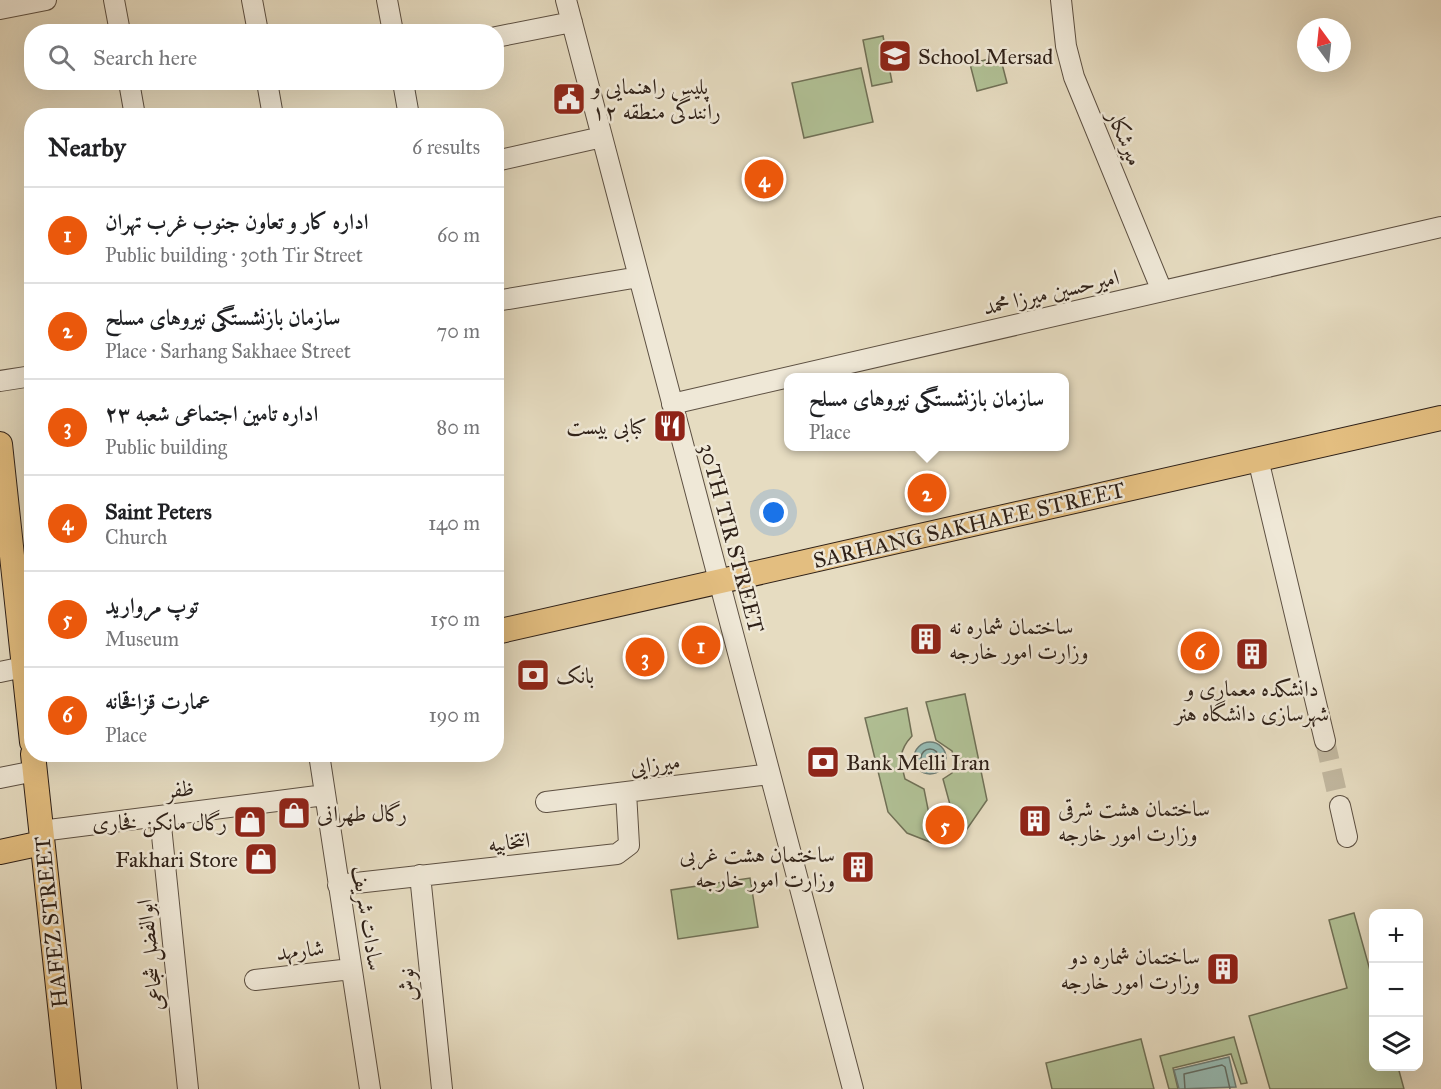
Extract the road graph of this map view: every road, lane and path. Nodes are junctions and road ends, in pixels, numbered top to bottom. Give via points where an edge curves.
1 (46, 0) edge
2 (114, 0) edge
3 (252, 0) edge
4 (387, 0) edge
5 (566, 0) edge
6 (1061, 0) edge
7 (0, 9) edge
8 (572, 22) junction
9 (118, 24) edge
10 (256, 24) edge
11 (392, 24) edge
12 (504, 35) edge
13 (130, 90) edge
14 (268, 90) edge
15 (404, 90) edge
16 (134, 108) edge
17 (272, 108) edge
18 (408, 108) edge
19 (602, 137) junction
20 (504, 159) edge
21 (1441, 227) edge
22 (639, 278) junction
23 (1162, 291) junction
24 (504, 299) edge
25 (806, 373) edge
26 (24, 377) edge
27 (784, 378) edge
28 (0, 381) edge
29 (672, 404) junction
30 (1441, 418) edge
31 (0, 444) edge
32 (1258, 459) junction
33 (7, 571) edge
34 (719, 582) junction
35 (504, 630) edge
36 (24, 667) joint
37 (0, 672) edge
38 (1324, 741) tunnel mouth
39 (320, 762) edge
40 (34, 763) edge
41 (770, 774) junction
42 (0, 778) edge
43 (626, 792) junction
44 (325, 795) junction
45 (546, 802) dead end
46 (1340, 806) tunnel mouth
47 (160, 816) junction
48 (42, 837) junction
49 (1347, 837) dead end
50 (0, 852) edge
51 (420, 875) junction
52 (338, 885) junction
53 (351, 969) junction
54 (255, 980) dead end
55 (69, 1089) edge
56 (188, 1089) edge
57 (370, 1089) edge
58 (442, 1089) edge
59 (853, 1089) edge

1 - 7 street
2 - 9 street
3 - 10 street
4 - 11 street
5 - 8 street, 30TH TIR STREET
6 - 23 street, میرشکار via 1074,77
8 - 12 street
8 - 19 street, 30TH TIR STREET
13 - 16 street
14 - 17 street
15 - 18 street
19 - 20 street
19 - 22 street, 30TH TIR STREET
21 - 23 street, امیرحسین میرزا محمد
22 - 24 street
22 - 29 street, 30TH TIR STREET
23 - 25 street, امیرحسین میرزا محمد
26 - 28 street
27 - 29 street, امیرحسین میرزا محمد
29 - 34 street, 30TH TIR STREET
30 - 32 main road, SARHANG SAKHAEE STREET
31 - 33 main road
32 - 34 main road, SARHANG SAKHAEE STREET
32 - 38 street
33 - 36 main road
34 - 35 main road, SARHANG SAKHAEE STREET
34 - 41 street, 30TH TIR STREET
36 - 37 street
39 - 44 street, سادات شریف
40 - 42 street
40 - 48 main road, HAFEZ STREET
41 - 43 street, میرزایی
41 - 59 street, 30TH TIR STREET
43 - 45 street, میرزایی
43 - 51 street, انتخابیه via 628,845 617,854
44 - 47 street, ظفر
44 - 52 street, سادات شریف
46 - 49 street
47 - 48 street, ظفر
47 - 56 street, ابوالفضل شجاعی
48 - 50 main road
48 - 55 main road, HAFEZ STREET
51 - 52 street, انتخابیه
51 - 58 street, نوش
52 - 53 street, سادات شریف
53 - 54 street, شارمهد
53 - 57 street, سادات شریف

